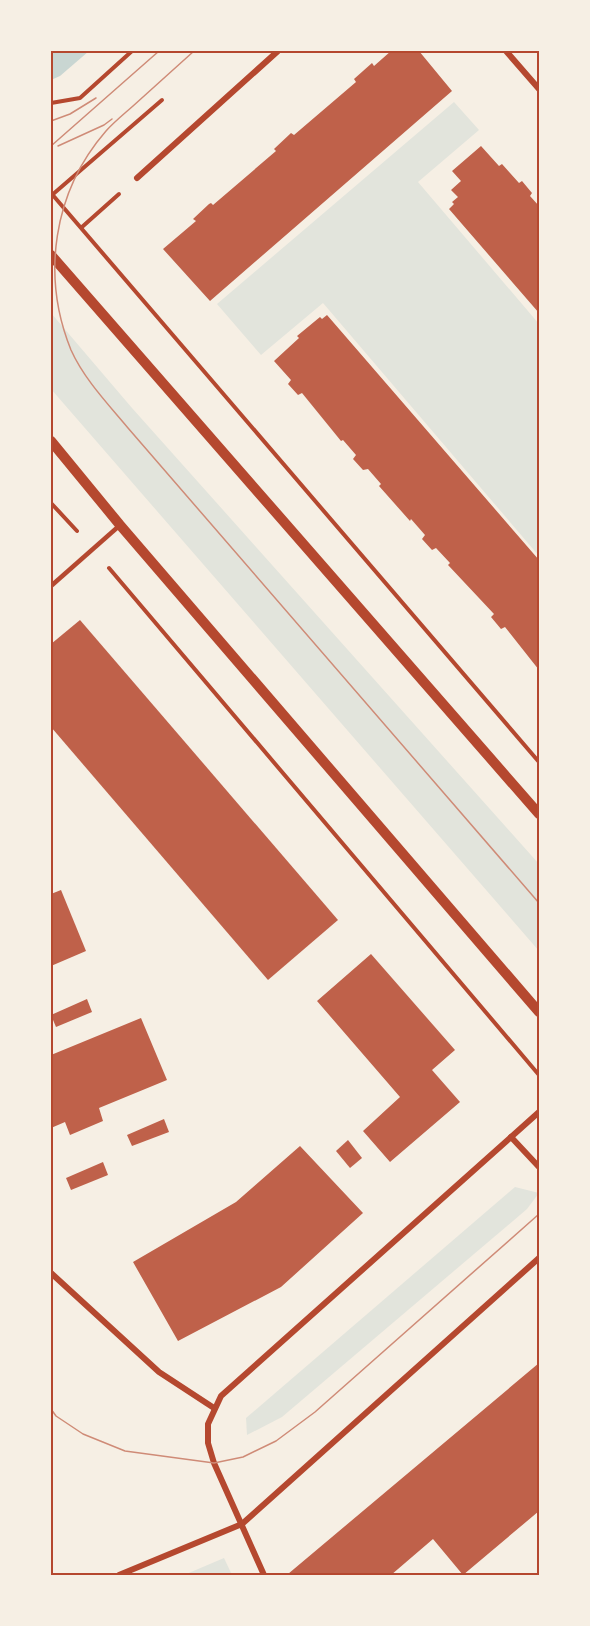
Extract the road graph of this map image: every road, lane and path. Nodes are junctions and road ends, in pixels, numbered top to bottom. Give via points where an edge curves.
1 (132, 51) edge
2 (278, 51) edge
3 (506, 51) edge
4 (539, 89) edge
5 (162, 100) dead end
6 (51, 103) edge
7 (137, 178) joint
8 (51, 195) edge
9 (82, 227) junction
10 (51, 255) edge
11 (51, 441) edge
12 (51, 503) edge
13 (120, 525) junction
14 (93, 549) junction
15 (51, 586) edge
16 (539, 762) edge
17 (539, 814) edge
18 (539, 1012) edge
19 (539, 1075) edge
20 (539, 1112) edge
21 (511, 1137) junction
22 (539, 1167) edge
23 (539, 1258) edge
24 (51, 1273) edge
25 (214, 1408) junction
26 (242, 1524) junction
27 (119, 1575) edge
28 (264, 1575) edge

1 - 6 path via 80,98
2 - 7 street
3 - 4 street
5 - 8 path
7 - 9 path
8 - 9 path
9 - 16 path
10 - 17 street
11 - 13 street
12 - 14 path
13 - 14 lane
13 - 18 street
14 - 15 lane
14 - 19 path
20 - 21 street
21 - 22 street
21 - 25 street via 221,1396
23 - 26 street
24 - 25 street via 159,1372
25 - 26 street via 208,1424 208,1443
26 - 27 street
26 - 28 street

